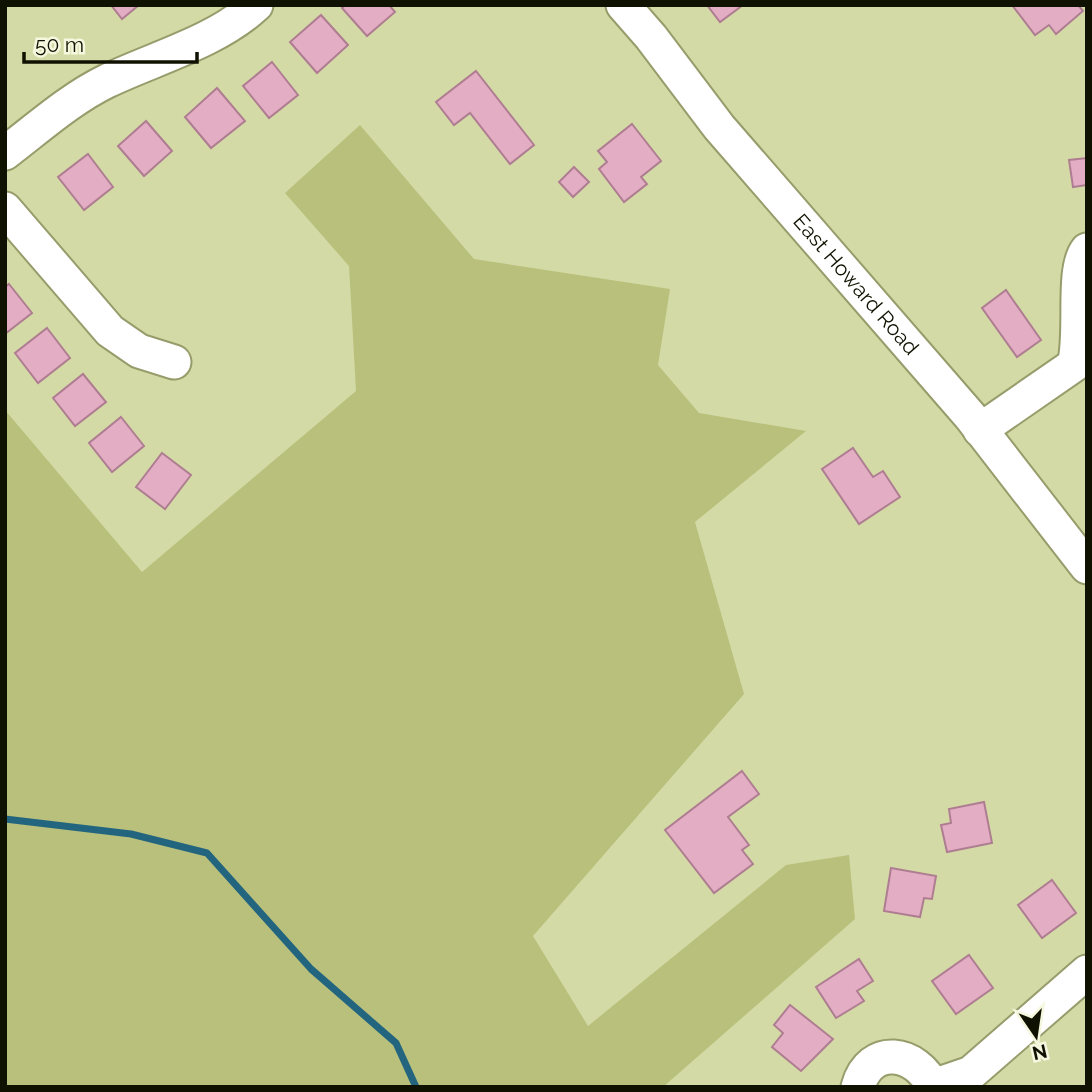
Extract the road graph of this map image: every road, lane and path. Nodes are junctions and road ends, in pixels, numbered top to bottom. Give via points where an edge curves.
1 (256, 5) edge
2 (623, 5) edge
3 (5, 153) edge
4 (5, 209) edge
5 (1087, 250) edge
6 (174, 362) dead end
7 (1080, 365) edge
8 (980, 430) junction
9 (1087, 567) edge
10 (1087, 972) edge
11 (933, 1086) edge
12 (858, 1087) edge

1 - 3 street via 203,38 104,82
2 - 8 street, East Howard Road via 719,127
4 - 6 street via 110,331 139,351
5 - 7 street via 1079,280
7 - 8 street
8 - 9 street, East Howard Road
10 - 11 street via 971,1073
11 - 12 street via 924,1069 909,1059 891,1056 873,1063

